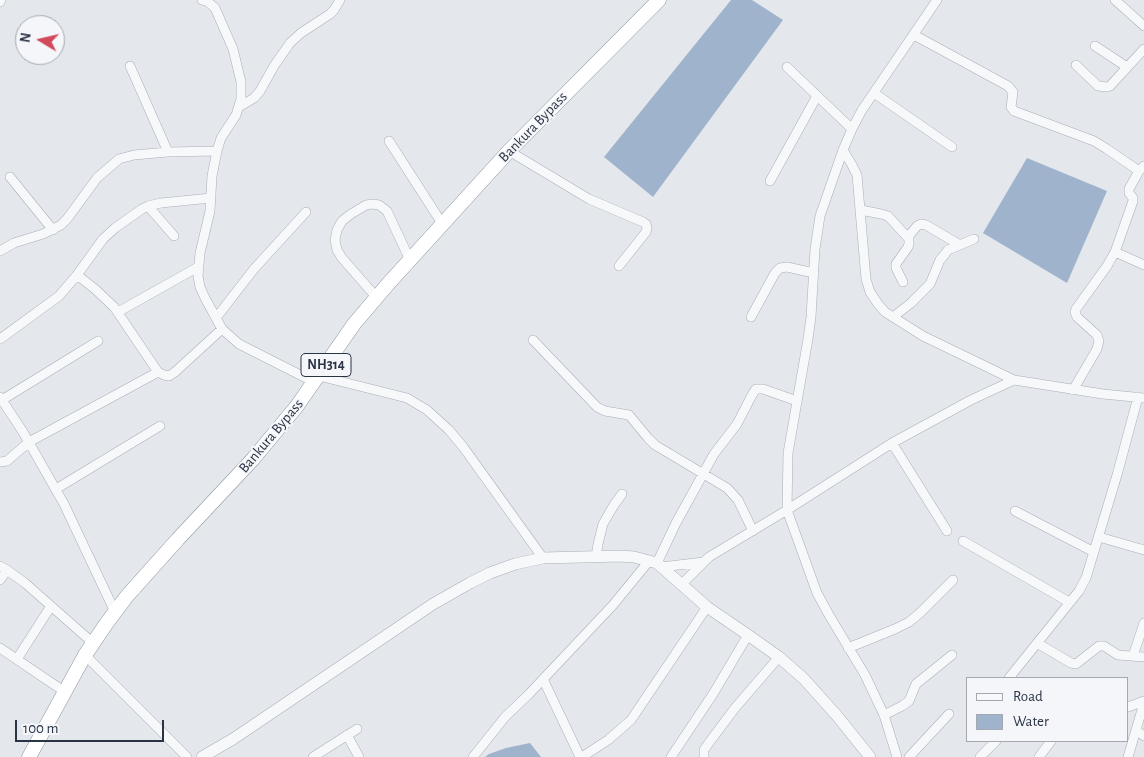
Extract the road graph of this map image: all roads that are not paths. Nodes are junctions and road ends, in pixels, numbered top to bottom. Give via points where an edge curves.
1 (202, 0) edge
2 (340, 0) edge
3 (659, 0) edge
4 (936, 0) edge
5 (1115, 0) edge
6 (1144, 26) edge
7 (914, 34) junction
8 (1095, 46) dead end
9 (1144, 49) edge
10 (1076, 65) dead end
11 (130, 66) dead end
12 (787, 67) dead end
13 (1127, 67) junction
14 (874, 93) junction
15 (817, 96) junction
16 (240, 107) junction
17 (852, 129) junction
18 (389, 142) dead end
19 (952, 147) dead end
20 (842, 150) junction
21 (217, 151) junction
22 (509, 151) junction
23 (168, 152) junction
24 (1142, 169) edge
25 (10, 177) dead end
26 (770, 181) dead end
27 (211, 198) junction
28 (148, 206) junction
29 (861, 210) junction
30 (306, 212) dead end
31 (442, 225) junction
32 (53, 230) junction
33 (174, 236) dead end
34 (908, 237) junction
35 (974, 239) dead end
36 (960, 245) junction
37 (0, 250) edge
38 (1115, 252) junction
39 (410, 260) junction
40 (1144, 265) edge
41 (198, 266) junction
42 (619, 266) dead end
43 (814, 273) junction
44 (77, 276) junction
45 (903, 282) dead end
46 (377, 298) junction
47 (118, 312) junction
48 (751, 316) dead end
49 (893, 317) junction
50 (216, 318) junction
51 (222, 329) junction
52 (0, 339) edge
53 (533, 340) dead end
54 (98, 341) dead end
55 (158, 372) junction
56 (316, 379) junction
57 (1014, 380) junction
58 (1072, 390) junction
59 (1141, 397) edge
60 (1, 399) edge
61 (797, 401) junction
62 (160, 426) dead end
63 (29, 442) junction
64 (892, 443) junction
65 (0, 462) edge
66 (703, 474) junction
67 (56, 489) junction
68 (622, 494) dead end
69 (787, 510) junction
70 (1015, 511) dead end
71 (753, 531) junction
72 (947, 531) dead end
73 (1099, 537) junction
74 (963, 541) dead end
75 (1144, 550) edge
76 (1094, 552) junction
77 (596, 556) junction
78 (543, 558) junction
79 (704, 562) junction
80 (656, 564) junction
81 (4, 568) edge
82 (0, 580) edge
83 (953, 580) dead end
84 (682, 584) junction
85 (1069, 602) junction
86 (51, 606) junction
87 (707, 607) junction
88 (115, 612) junction
89 (1144, 623) edge
90 (748, 634) junction
91 (1036, 643) junction
92 (0, 648) edge
93 (848, 648) junction
94 (89, 649) junction
95 (952, 655) dead end
96 (1133, 656) junction
97 (1144, 657) edge
98 (779, 658) junction
99 (16, 659) junction
100 (1010, 677) edge
101 (543, 679) junction
102 (65, 692) junction
103 (1144, 702) edge
104 (1129, 707) edge
105 (948, 714) dead end
106 (884, 715) junction
107 (357, 730) dead end
108 (1136, 730) junction
109 (347, 735) junction
110 (1144, 736) edge
111 (995, 742) edge
112 (1047, 742) edge
113 (209, 755) edge
114 (29, 757) edge
115 (187, 757) edge
116 (313, 757) edge
117 (359, 757) edge
118 (473, 757) edge
119 (581, 757) edge
120 (671, 757) edge
121 (704, 757) edge
122 (870, 757) edge
123 (897, 757) edge
124 (909, 757) edge
125 (980, 757) edge
126 (1039, 757) edge
127 (1128, 757) edge

1 - 16 street via 215,8 233,49 241,82
2 - 16 street via 330,14 290,43 260,91
3 - 22 highway, Bankura Bypass / NH314
4 - 7 street
5 - 6 street
7 - 14 street
7 - 24 street via 1008,86 1014,111 1094,141
8 - 13 street
9 - 13 street
10 - 13 street via 1104,88 1110,86
11 - 23 street
12 - 15 street
14 - 17 street
14 - 19 street
15 - 17 street
15 - 26 street
16 - 21 street
17 - 20 street
18 - 31 street
20 - 29 street via 857,175
20 - 43 street via 820,216
21 - 23 street
21 - 27 street
22 - 31 highway, Bankura Bypass / NH314
22 - 42 street via 589,199 646,224 646,232
23 - 32 street via 119,159 96,178 67,220
24 - 38 street via 1129,189 1133,201
25 - 32 street
27 - 28 street
27 - 41 street
28 - 33 street
28 - 44 street via 115,228
29 - 34 street via 888,216
29 - 49 street via 866,279 878,304
30 - 50 street via 254,269
31 - 39 highway, Bankura Bypass / NH314
32 - 37 street
34 - 36 street via 921,224
34 - 45 street via 908,247 896,264
35 - 36 street
36 - 49 street via 948,250 924,291
38 - 40 street
38 - 58 street via 1076,308 1077,317 1097,335 1099,345
39 - 46 highway, Bankura Bypass / NH314
39 - 46 street via 387,211 380,205 366,205 342,221 337,230 337,250
41 - 47 street
41 - 50 street via 200,287
43 - 48 street via 780,268
43 - 61 street via 809,331
44 - 47 street
44 - 52 street via 60,296
46 - 56 highway, Bankura Bypass / NH314 via 354,324
47 - 55 street
49 - 57 street via 923,336
50 - 51 street
51 - 55 street via 169,376
51 - 56 street via 239,344
53 - 66 street via 597,407 629,415 655,445
54 - 60 street
55 - 63 street
56 - 78 street via 407,398 428,410 464,448
56 - 88 highway, Bankura Bypass / NH314 via 254,459
57 - 58 street
57 - 64 street
58 - 59 street
59 - 73 street
60 - 63 street
61 - 66 street via 763,389 756,390
61 - 69 street via 788,453
62 - 67 street
63 - 65 street via 7,461
63 - 67 street
64 - 69 street
64 - 72 street
66 - 71 street via 732,493
66 - 80 street
67 - 88 street
68 - 77 street via 603,524
69 - 71 street
69 - 93 street via 817,593
70 - 76 street
71 - 79 street
73 - 75 street
73 - 76 street
74 - 85 street
76 - 85 street via 1086,578
77 - 78 street
77 - 80 street via 634,557
78 - 113 street via 490,573 451,593
79 - 80 street
79 - 84 street
80 - 84 street
80 - 101 street
81 - 82 street
81 - 86 street
83 - 93 street via 908,622
84 - 87 street
85 - 91 street
86 - 94 street
86 - 99 street
87 - 90 street
87 - 119 street via 631,720
88 - 94 highway, Bankura Bypass / NH314
89 - 96 street
90 - 98 street
90 - 120 street
91 - 96 street via 1076,664 1099,646 1118,655
91 - 100 street
92 - 99 street
93 - 106 street
94 - 102 highway, Bankura Bypass / NH314
94 - 115 street
95 - 106 street via 916,684 908,701
96 - 97 street
98 - 121 street via 735,708 704,750
98 - 122 street via 804,679
99 - 102 street
101 - 118 street via 505,717
101 - 119 street
102 - 114 highway, Bankura Bypass / NH314
103 - 104 street
103 - 108 street
105 - 124 street
106 - 123 street
107 - 109 street
108 - 110 street
108 - 127 street
109 - 116 street
109 - 117 street
111 - 125 street
112 - 126 street

